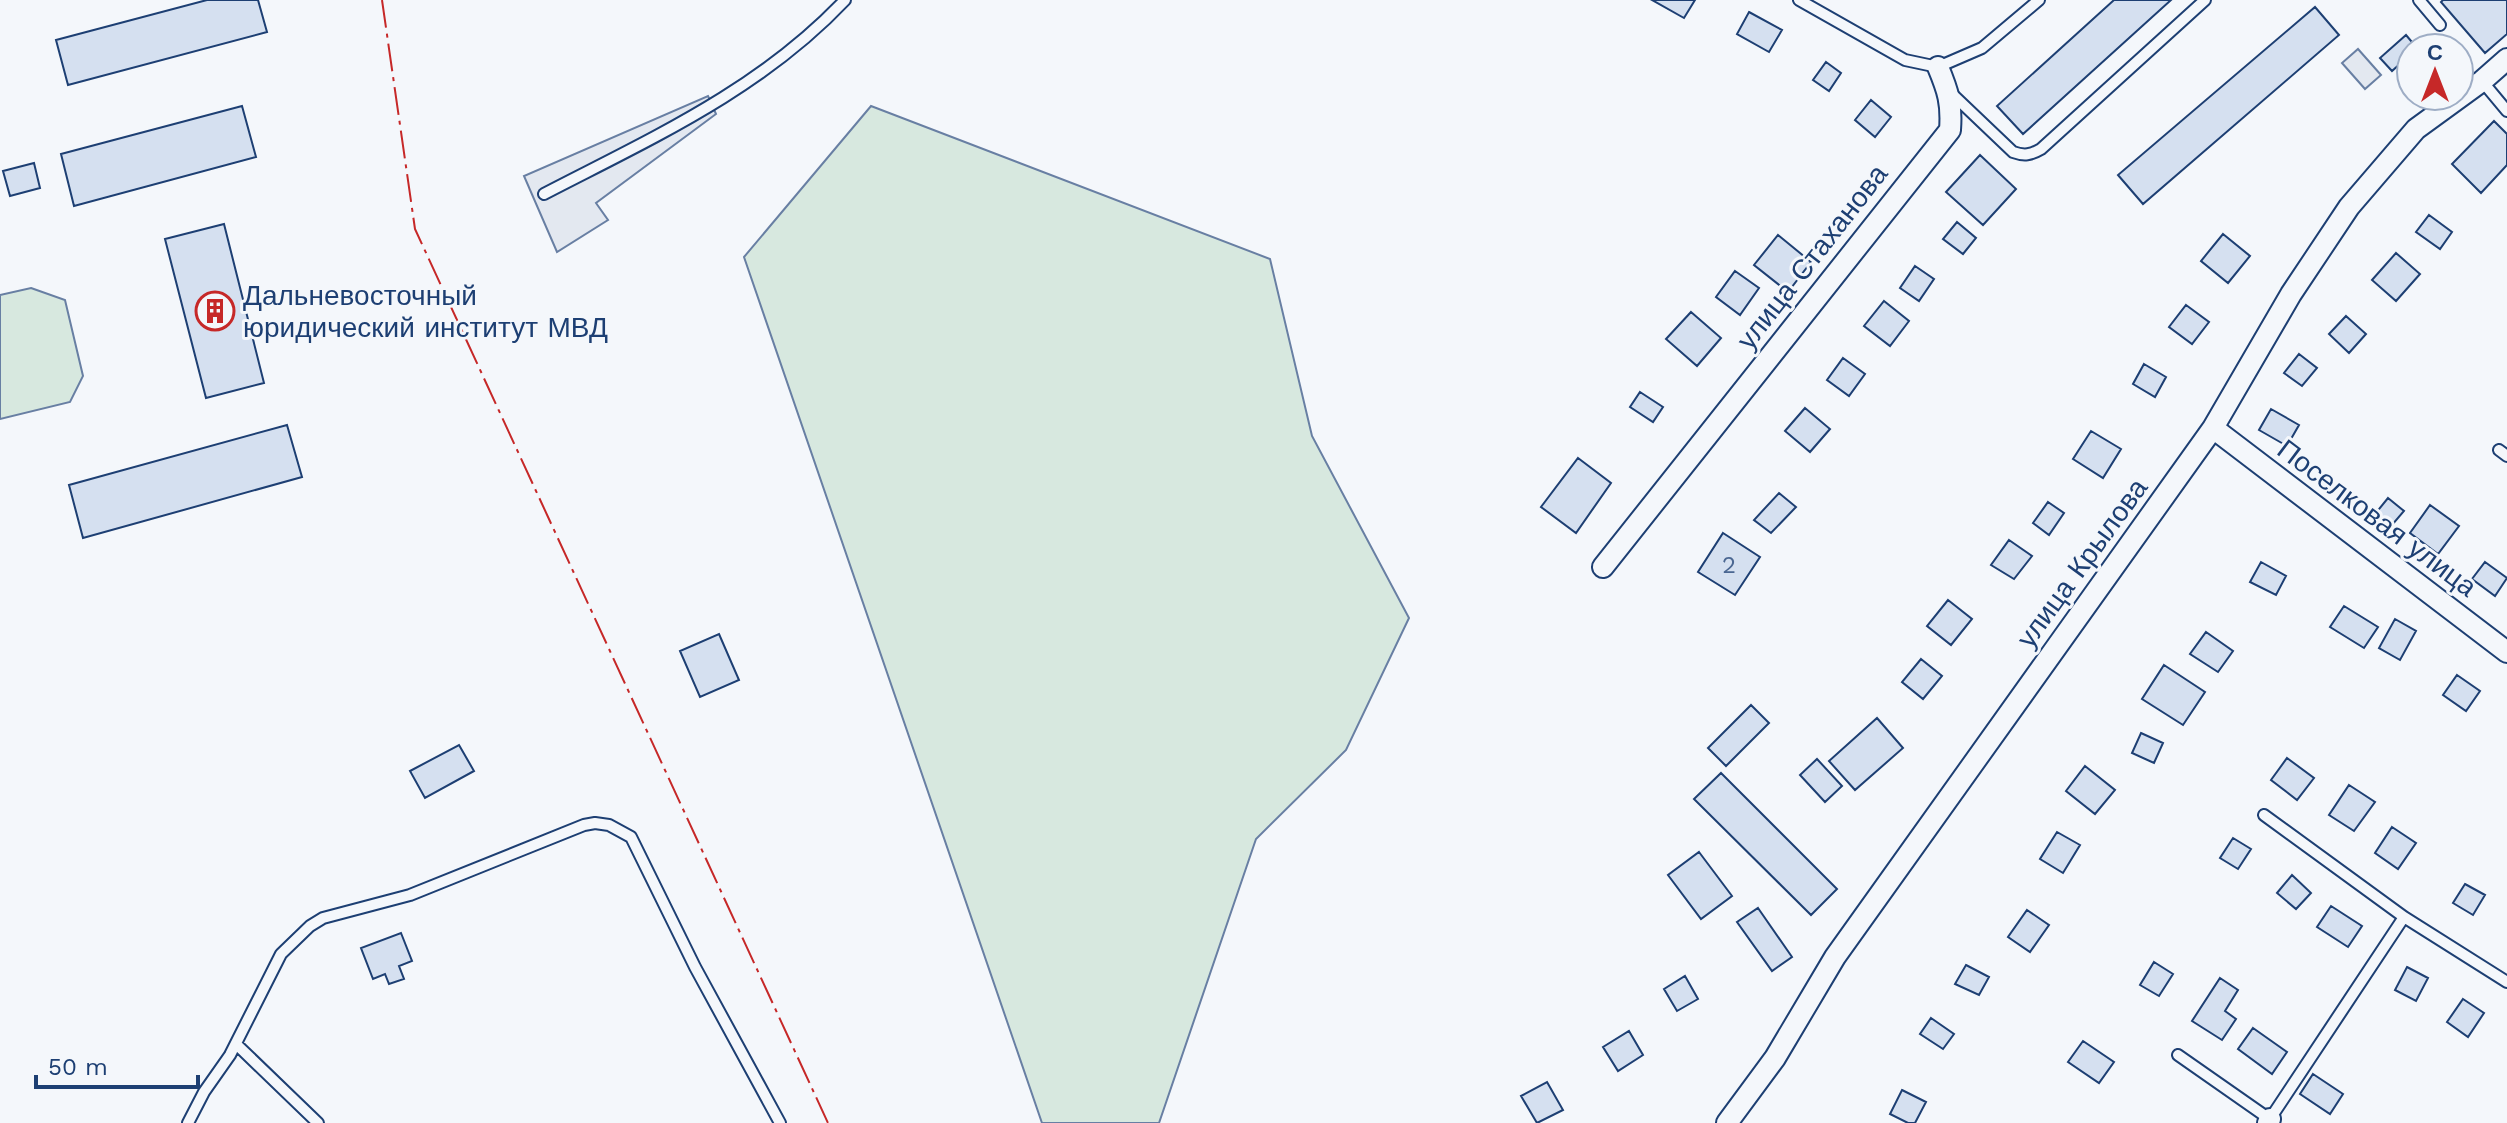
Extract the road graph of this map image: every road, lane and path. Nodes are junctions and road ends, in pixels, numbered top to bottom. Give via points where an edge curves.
1 (845, 0) edge
2 (1799, 0) edge
3 (2039, 0) edge
4 (2205, 0) edge
5 (2419, 0) edge
6 (2440, 25) dead end
7 (2507, 59) edge
8 (1938, 67) junction
9 (2482, 81) junction
10 (1948, 90) junction
11 (2507, 111) edge
12 (544, 194) dead end
13 (2213, 428) junction
14 (1603, 567) dead end
15 (2507, 652) edge
16 (2264, 815) dead end
17 (2404, 917) junction
18 (2507, 982) edge
19 (236, 1044) junction
20 (2178, 1055) dead end
21 (2271, 1122) edge
22 (188, 1123) edge
23 (318, 1123) edge
24 (780, 1123) edge
25 (1727, 1123) edge

1 - 12 lane via 782,58 706,110
2 - 8 lane via 1905,60
3 - 8 lane via 1982,48
4 - 10 lane via 2032,154 2013,152
5 - 6 lane
7 - 9 street, улица Крылова
8 - 10 street, улица Стаханова
9 - 11 lane
9 - 13 street, улица Крылова via 2416,129 2349,207
10 - 14 street, улица Стаханова via 1950,130
13 - 15 street, Поселковая улица
13 - 25 street, улица Крылова via 1835,957 1775,1058
16 - 17 lane
17 - 18 lane
17 - 21 lane
19 - 22 lane
19 - 23 lane
19 - 24 lane via 281,954 323,918 410,895 584,825 609,825 631,837
20 - 21 lane

